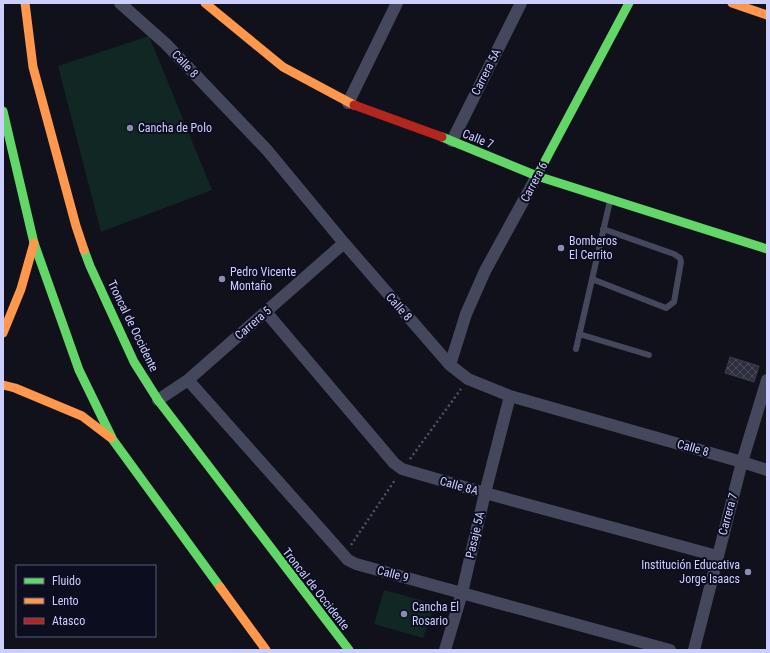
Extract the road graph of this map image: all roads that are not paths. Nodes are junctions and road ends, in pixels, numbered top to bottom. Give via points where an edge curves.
1 (25, 3) edge
2 (120, 3) edge
3 (205, 3) edge
4 (397, 3) edge
5 (521, 3) edge
6 (629, 3) edge
7 (732, 3) edge
8 (767, 15) edge
9 (348, 104) junction
10 (3, 111) edge
11 (452, 141) junction
12 (537, 176) junction
13 (610, 199) junction
14 (603, 229) junction
15 (34, 243) junction
16 (344, 243) junction
17 (767, 249) edge
18 (592, 279) junction
19 (266, 312) junction
20 (3, 333) edge
21 (579, 334) junction
22 (576, 349) dead end
23 (649, 355) dead end
24 (450, 366) junction
25 (188, 380) junction
26 (767, 380) edge
27 (3, 385) edge
28 (510, 396) junction
29 (158, 400) junction
30 (113, 440) junction
31 (742, 462) junction
32 (767, 470) edge
33 (485, 493) junction
34 (717, 556) junction
35 (462, 592) junction
36 (266, 650) edge
37 (349, 650) edge
38 (445, 650) edge
39 (670, 650) edge
40 (694, 650) edge

1 - 29 main road, Troncal de Occidente via 33,67 76,226 90,266 134,362
2 - 16 street, Calle 8 via 166,44 267,150
3 - 9 main road, Calle 7 via 283,67
4 - 9 street
5 - 11 street, Carrera 5A
6 - 12 main road, Carrera 6
7 - 8 main road
9 - 11 main road, Calle 7
10 - 15 main road
11 - 12 main road, Calle 7
12 - 13 main road, Calle 7
12 - 24 street, Carrera 6 via 485,271 466,314
13 - 14 lane
13 - 17 main road, Calle 7
14 - 18 lane
14 - 18 lane via 680,258 674,302 666,308
15 - 20 main road via 25,279
15 - 30 main road via 80,370
16 - 19 street, Carrera 5
16 - 24 street, Calle 8
18 - 21 lane
19 - 25 street, Carrera 5
19 - 33 street, Calle 8A via 394,463 402,469
21 - 22 lane
21 - 23 lane
24 - 28 street, Calle 8 via 468,380
25 - 29 street, Carrera 5
25 - 35 street, Calle 9 via 348,560
26 - 31 street, Carrera 7
27 - 30 main road via 82,416
28 - 31 street, Calle 8
28 - 33 street, Pasaje 5A
29 - 37 main road, Troncal de Occidente
30 - 36 main road
31 - 32 street, Calle 8
31 - 34 street, Carrera 7
33 - 34 street, Calle 8A
33 - 35 street, Pasaje 5A
34 - 40 street, Carrera 7
35 - 38 street, Pasaje 5A
35 - 39 street, Calle 9

